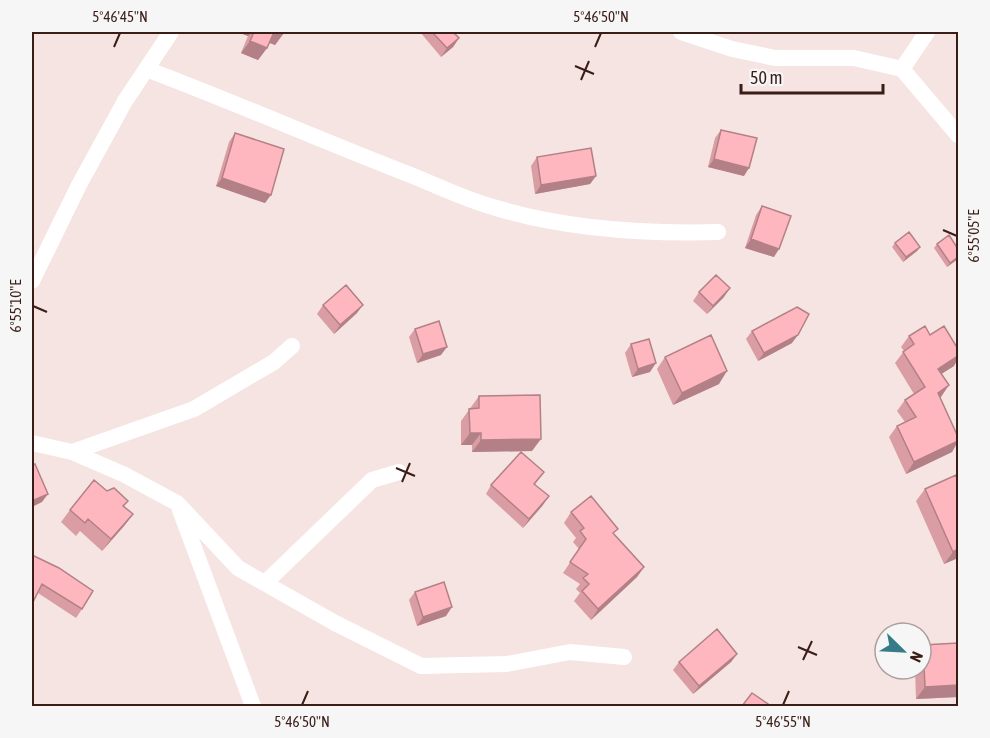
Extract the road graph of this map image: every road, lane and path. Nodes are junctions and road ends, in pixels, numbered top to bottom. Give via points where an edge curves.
1 (171, 32) edge
2 (681, 32) edge
3 (927, 32) edge
4 (146, 69) junction
5 (902, 69) junction
6 (958, 135) edge
7 (718, 232) dead end
8 (32, 281) edge
9 (292, 346) dead end
10 (32, 443) edge
11 (72, 452) junction
12 (399, 472) dead end
13 (177, 503) junction
14 (265, 583) junction
15 (624, 657) dead end
16 (253, 706) edge

1 - 4 street
2 - 5 street via 775,58 854,58
3 - 5 street
4 - 7 street via 493,207 571,225 668,234
4 - 8 street via 125,101
5 - 6 street
9 - 11 street via 274,362 194,409
10 - 11 street
11 - 13 street
12 - 14 street via 372,480
13 - 14 street via 238,568
13 - 16 street
14 - 15 street via 422,666 507,664 570,652

